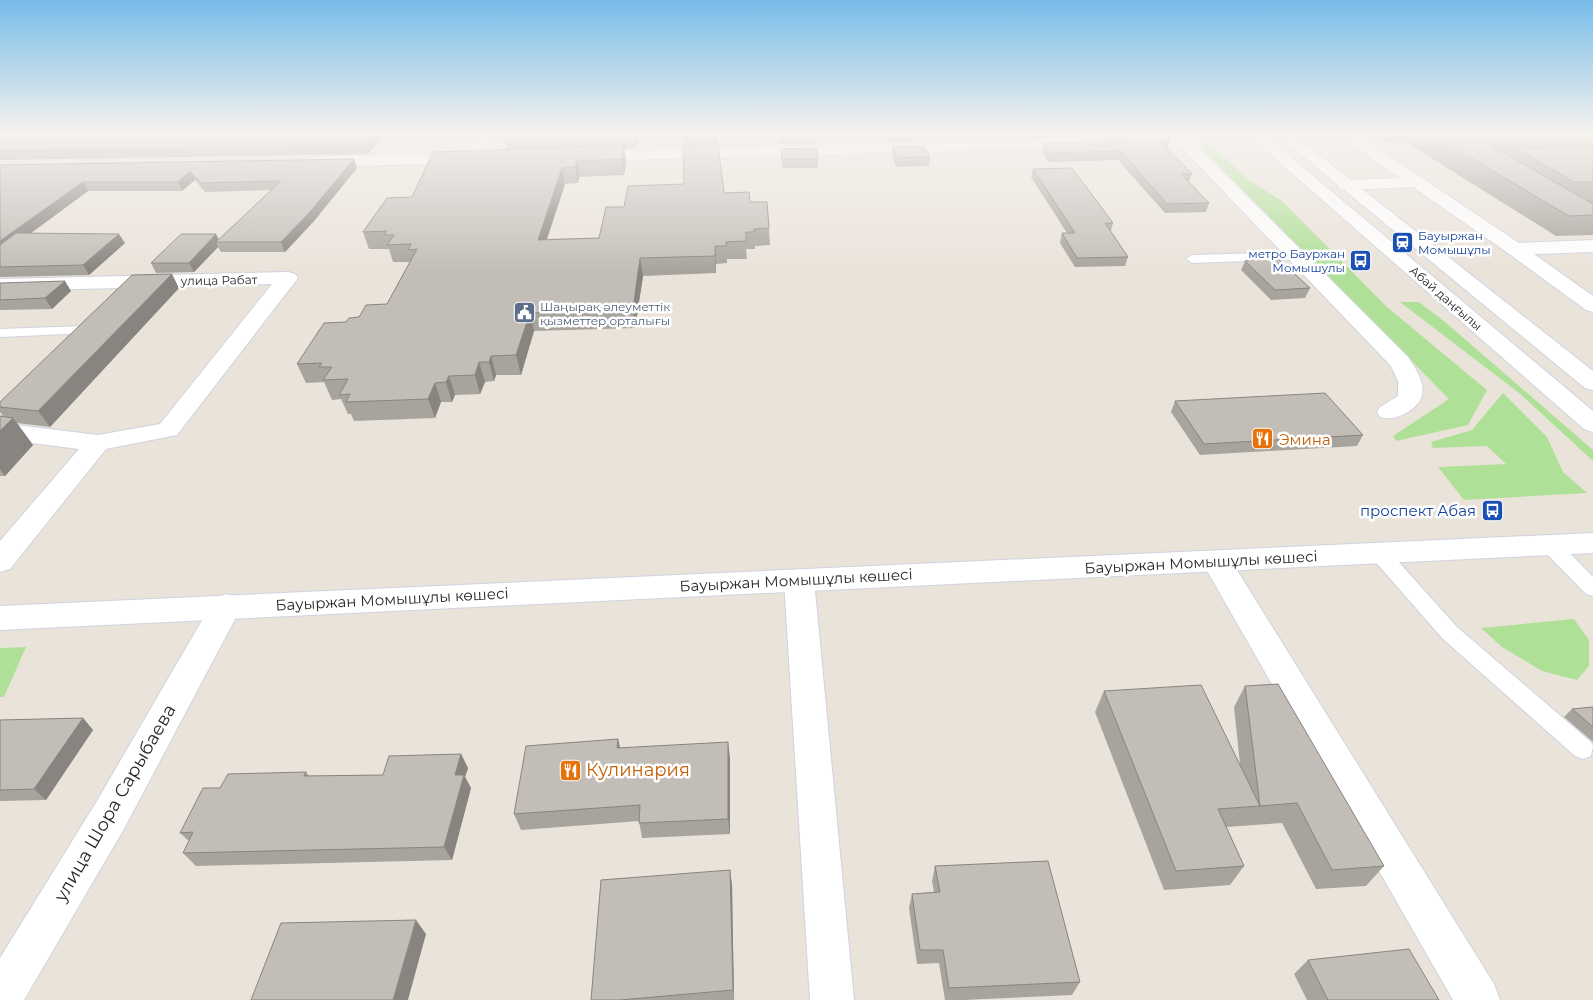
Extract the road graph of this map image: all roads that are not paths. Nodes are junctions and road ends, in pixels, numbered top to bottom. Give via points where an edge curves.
1 (1227, 180) edge
2 (1308, 180) edge
3 (1339, 180) edge
4 (1413, 180) edge
5 (1416, 182) junction
6 (1346, 185) junction
7 (1593, 246) edge
8 (1515, 250) junction
9 (1297, 256) junction
10 (1192, 259) dead end
11 (0, 285) edge
12 (1593, 306) edge
13 (98, 318) edge
14 (85, 330) junction
15 (0, 333) edge
16 (71, 343) edge
17 (1593, 383) edge
18 (1389, 412) dead end
19 (1593, 424) edge
20 (0, 431) edge
21 (98, 442) junction
22 (1593, 543) edge
23 (1550, 545) junction
24 (1380, 554) junction
25 (0, 561) edge
26 (1217, 562) junction
27 (799, 580) junction
28 (1593, 589) edge
29 (226, 606) junction
30 (0, 618) edge
31 (1583, 750) dead end
32 (0, 998) edge
33 (832, 1000) edge
34 (1478, 1000) edge

1 - 9 street
2 - 19 street, Абай даңғылы
3 - 6 street, Абай даңғылы
4 - 5 street
5 - 6 street
5 - 8 street
6 - 17 street, Абай даңғылы
7 - 8 street
8 - 12 street
9 - 10 lane
9 - 18 street via 1400,362 1410,378 1412,392 1408,402
11 - 21 street, улица Рабат via 288,278 168,430
13 - 14 lane
14 - 15 lane
14 - 16 lane
20 - 21 street
21 - 25 street
22 - 23 street, Бауыржан Момышұлы көшесі
23 - 24 street, Бауыржан Момышұлы көшесі
23 - 28 lane
24 - 26 street, Бауыржан Момышұлы көшесі
24 - 31 lane via 1450,633
26 - 27 street, Бауыржан Момышұлы көшесі
26 - 34 street
27 - 29 street, Бауыржан Момышұлы көшесі
27 - 33 street
29 - 30 street, Бауыржан Момышұлы көшесі
29 - 32 street, улица Шора Сарыбаева via 110,814

